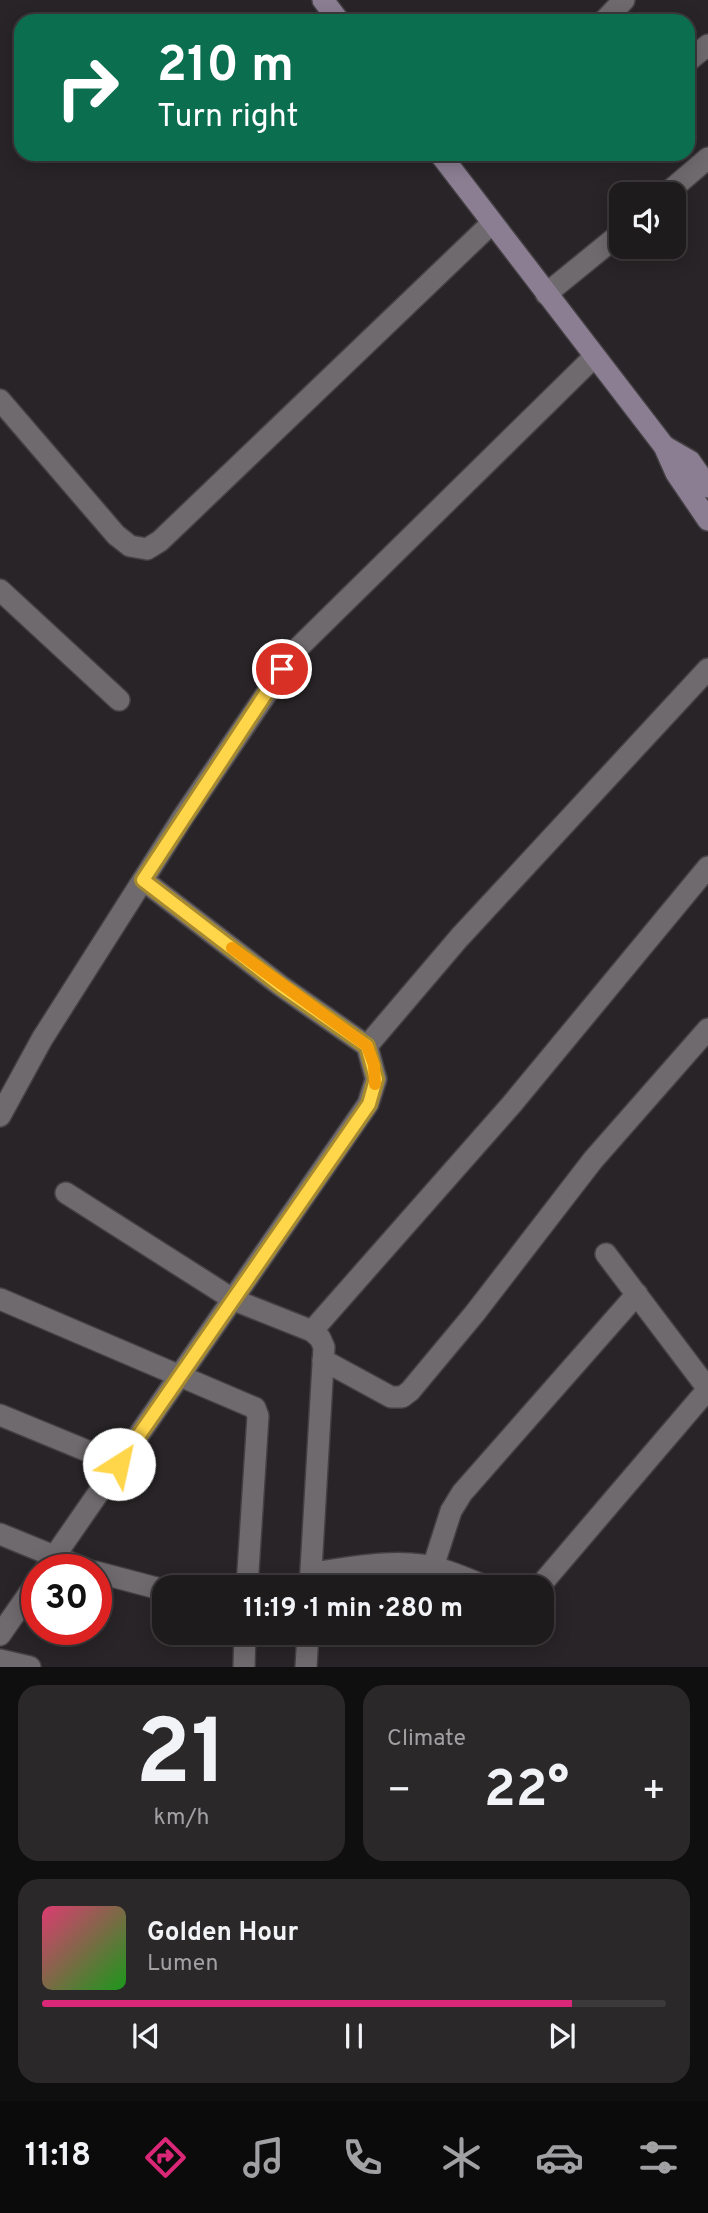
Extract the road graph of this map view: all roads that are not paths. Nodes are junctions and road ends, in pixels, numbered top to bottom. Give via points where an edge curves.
1 (323, 0) edge
2 (624, 0) edge
3 (334, 14) edge
4 (611, 14) edge
5 (708, 158) edge
6 (447, 161) edge
7 (680, 182) edge
8 (492, 223) junction
9 (609, 243) edge
10 (546, 294) junction
11 (594, 357) junction
12 (0, 400) edge
13 (664, 446) junction
14 (708, 487) edge
15 (708, 520) edge
16 (0, 590) edge
17 (708, 669) edge
18 (119, 700) dead end
19 (708, 867) edge
20 (143, 880) junction
21 (708, 1029) edge
22 (367, 1046) junction
23 (0, 1116) edge
24 (66, 1193) dead end
25 (606, 1254) dead end
26 (637, 1294) junction
27 (0, 1299) edge
28 (234, 1300) junction
29 (312, 1331) junction
30 (323, 1360) junction
31 (180, 1377) junction
32 (708, 1389) edge
33 (0, 1415) edge
34 (119, 1464) junction
35 (0, 1534) edge
36 (33, 1554) edge
37 (57, 1554) edge
38 (433, 1567) junction
39 (248, 1575) edge
40 (311, 1575) edge
41 (337, 1575) edge
42 (455, 1575) edge
43 (549, 1575) edge
44 (112, 1576) edge
45 (152, 1587) edge
46 (21, 1602) edge
47 (3, 1624) edge
48 (245, 1645) edge
49 (307, 1645) edge
50 (0, 1660) edge
51 (30, 1667) edge
52 (244, 1667) edge
53 (306, 1667) edge

1 - 3 street
2 - 4 street
5 - 7 street
6 - 8 street
8 - 10 street
8 - 12 street via 147,549 130,546 116,536
9 - 10 street
10 - 11 street
11 - 13 street
11 - 20 street via 296,650
13 - 14 street via 690,461
13 - 15 street
16 - 18 street
17 - 22 street via 459,939
19 - 29 street via 512,1104
20 - 22 street
20 - 23 street via 42,1039
21 - 30 street via 593,1160 410,1391 391,1397
22 - 28 street via 376,1079 369,1104
24 - 28 street
25 - 26 street
26 - 32 street
26 - 38 street via 462,1493 451,1511
27 - 31 street
28 - 29 street
28 - 31 street
29 - 30 street via 324,1347
30 - 40 street
31 - 34 street
31 - 39 street via 246,1403 258,1416
32 - 43 street
33 - 34 street
34 - 37 street
35 - 36 street
38 - 41 street via 401,1563
38 - 42 street
44 - 45 street
46 - 47 street
48 - 52 street
49 - 53 street
50 - 51 street

